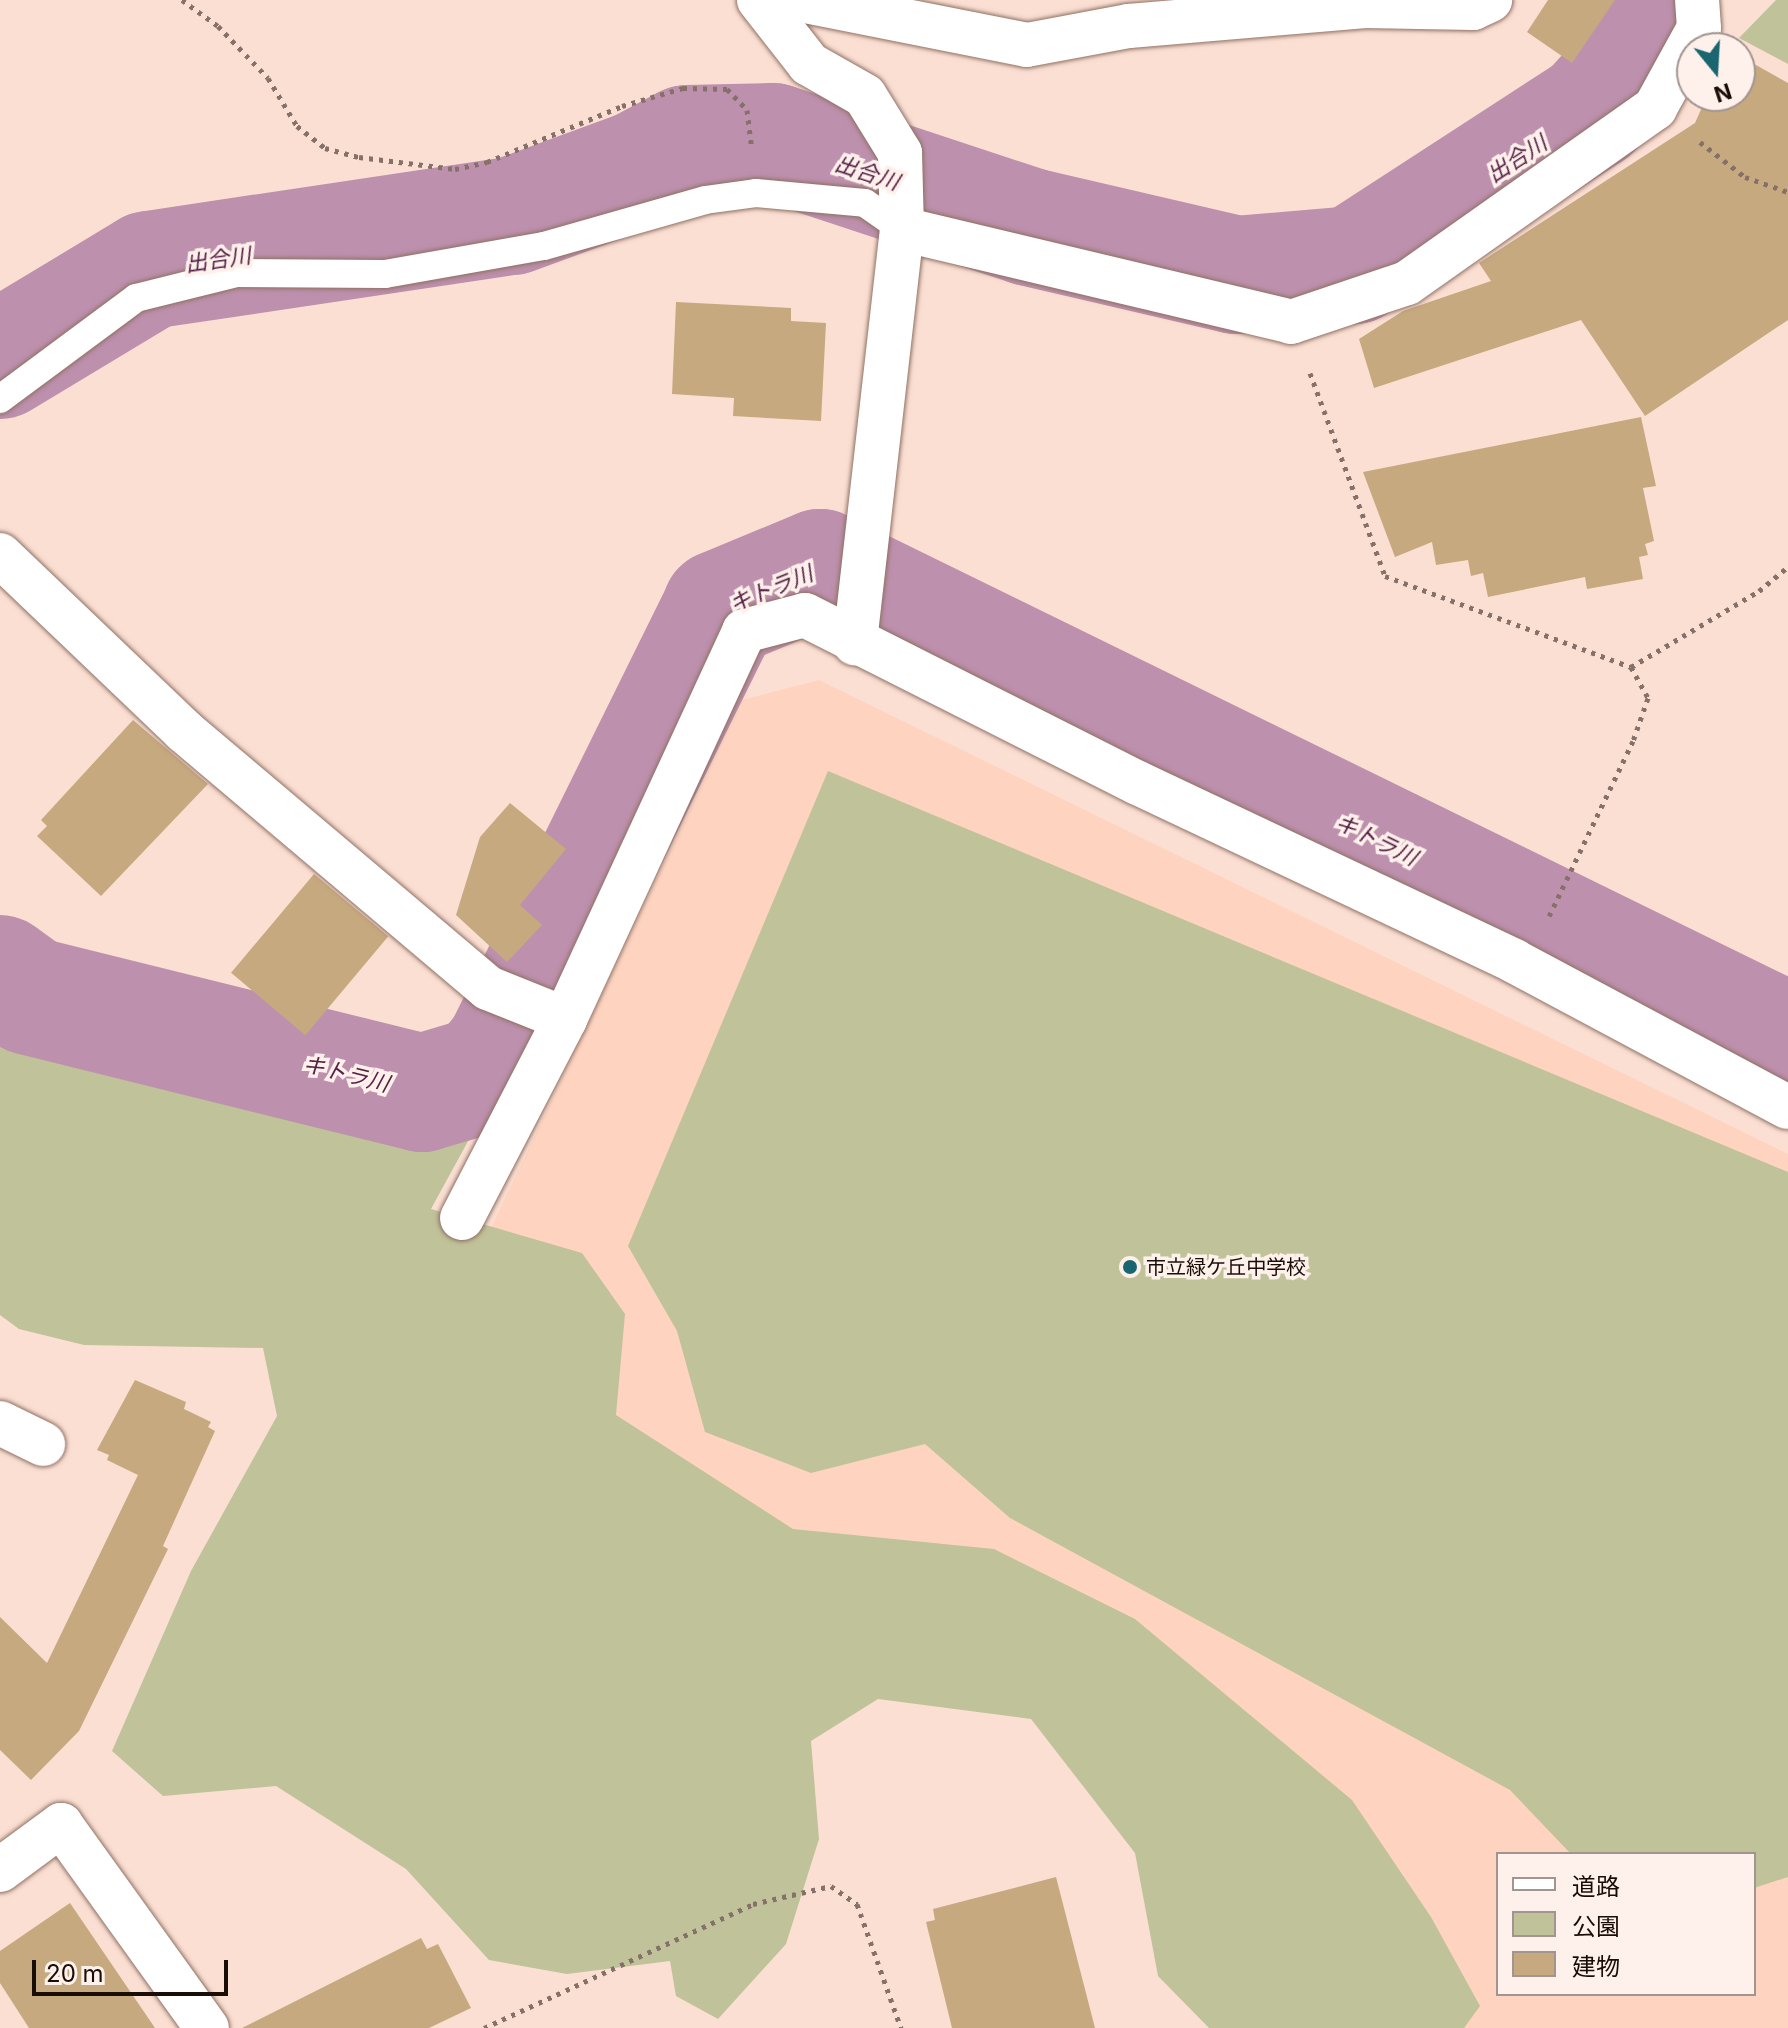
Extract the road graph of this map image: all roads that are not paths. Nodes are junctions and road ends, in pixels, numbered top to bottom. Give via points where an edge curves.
1 (759, 0) edge
2 (800, 0) edge
3 (1490, 0) edge
4 (1697, 0) edge
5 (902, 229) junction
6 (0, 399) edge
7 (0, 555) edge
8 (855, 643) junction
9 (565, 1019) junction
10 (1788, 1107) edge
11 (462, 1218) dead end
12 (0, 1423) edge
13 (43, 1444) dead end
14 (0, 1870) edge
15 (207, 2028) edge

1 - 5 street via 809,64 865,96 900,153
2 - 3 street via 1027,45 1129,26 1365,6 1473,8
4 - 5 street via 1699,28 1655,108 1407,283 1291,322
5 - 6 lane via 865,203 756,193 705,200 544,246 385,274 236,273 136,298
5 - 8 street
7 - 9 street via 184,731 488,988
8 - 9 street via 805,615 744,631
8 - 10 street via 1514,961
9 - 11 street
12 - 13 street
14 - 15 street via 61,1825

